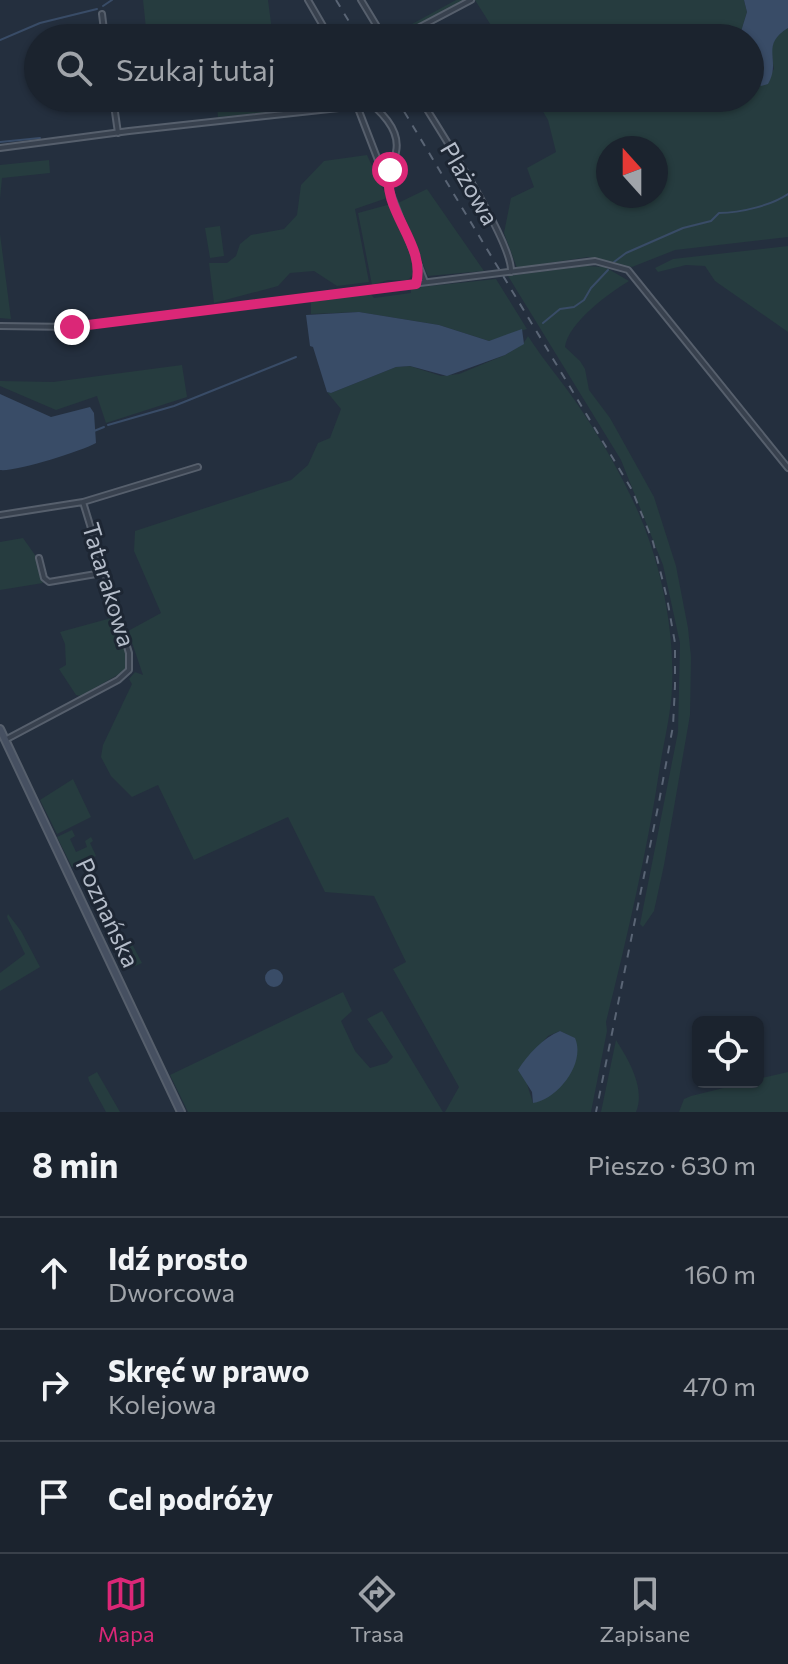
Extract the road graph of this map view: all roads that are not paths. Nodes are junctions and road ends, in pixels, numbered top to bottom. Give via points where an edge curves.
1 (308, 0) edge
2 (361, 0) edge
3 (471, 0) edge
4 (102, 14) dead end
5 (103, 24) edge
6 (322, 24) edge
7 (376, 24) edge
8 (426, 24) edge
9 (115, 112) edge
10 (296, 112) edge
11 (381, 112) edge
12 (428, 112) edge
13 (360, 114) edge
14 (118, 133) junction
15 (0, 148) edge
16 (381, 169) junction
17 (390, 170) junction
18 (388, 186) junction
19 (419, 264) junction
20 (511, 272) junction
21 (426, 283) junction
22 (416, 284) junction
23 (0, 326) edge
24 (198, 467) dead end
25 (788, 468) edge
26 (83, 502) junction
27 (0, 515) edge
28 (39, 558) dead end
29 (104, 573) junction
30 (0, 729) edge
31 (5, 740) junction
32 (181, 1112) edge

1 - 6 street
2 - 7 street
3 - 8 street
4 - 5 street
9 - 14 street
10 - 14 street
11 - 17 street via 396,137
12 - 20 street, Plażowa via 497,232
13 - 16 street
14 - 15 street
16 - 17 street
16 - 18 street
17 - 18 street
18 - 19 street
19 - 21 street
19 - 22 street
20 - 21 street
20 - 25 street via 595,261 628,270
21 - 22 street
22 - 23 street via 65,327
24 - 26 street
26 - 27 street
26 - 29 street, Tatarakowa
28 - 29 street via 49,582
29 - 31 street, Tatarakowa via 130,658 128,673
30 - 31 main road, Poznańska
31 - 32 main road, Poznańska

